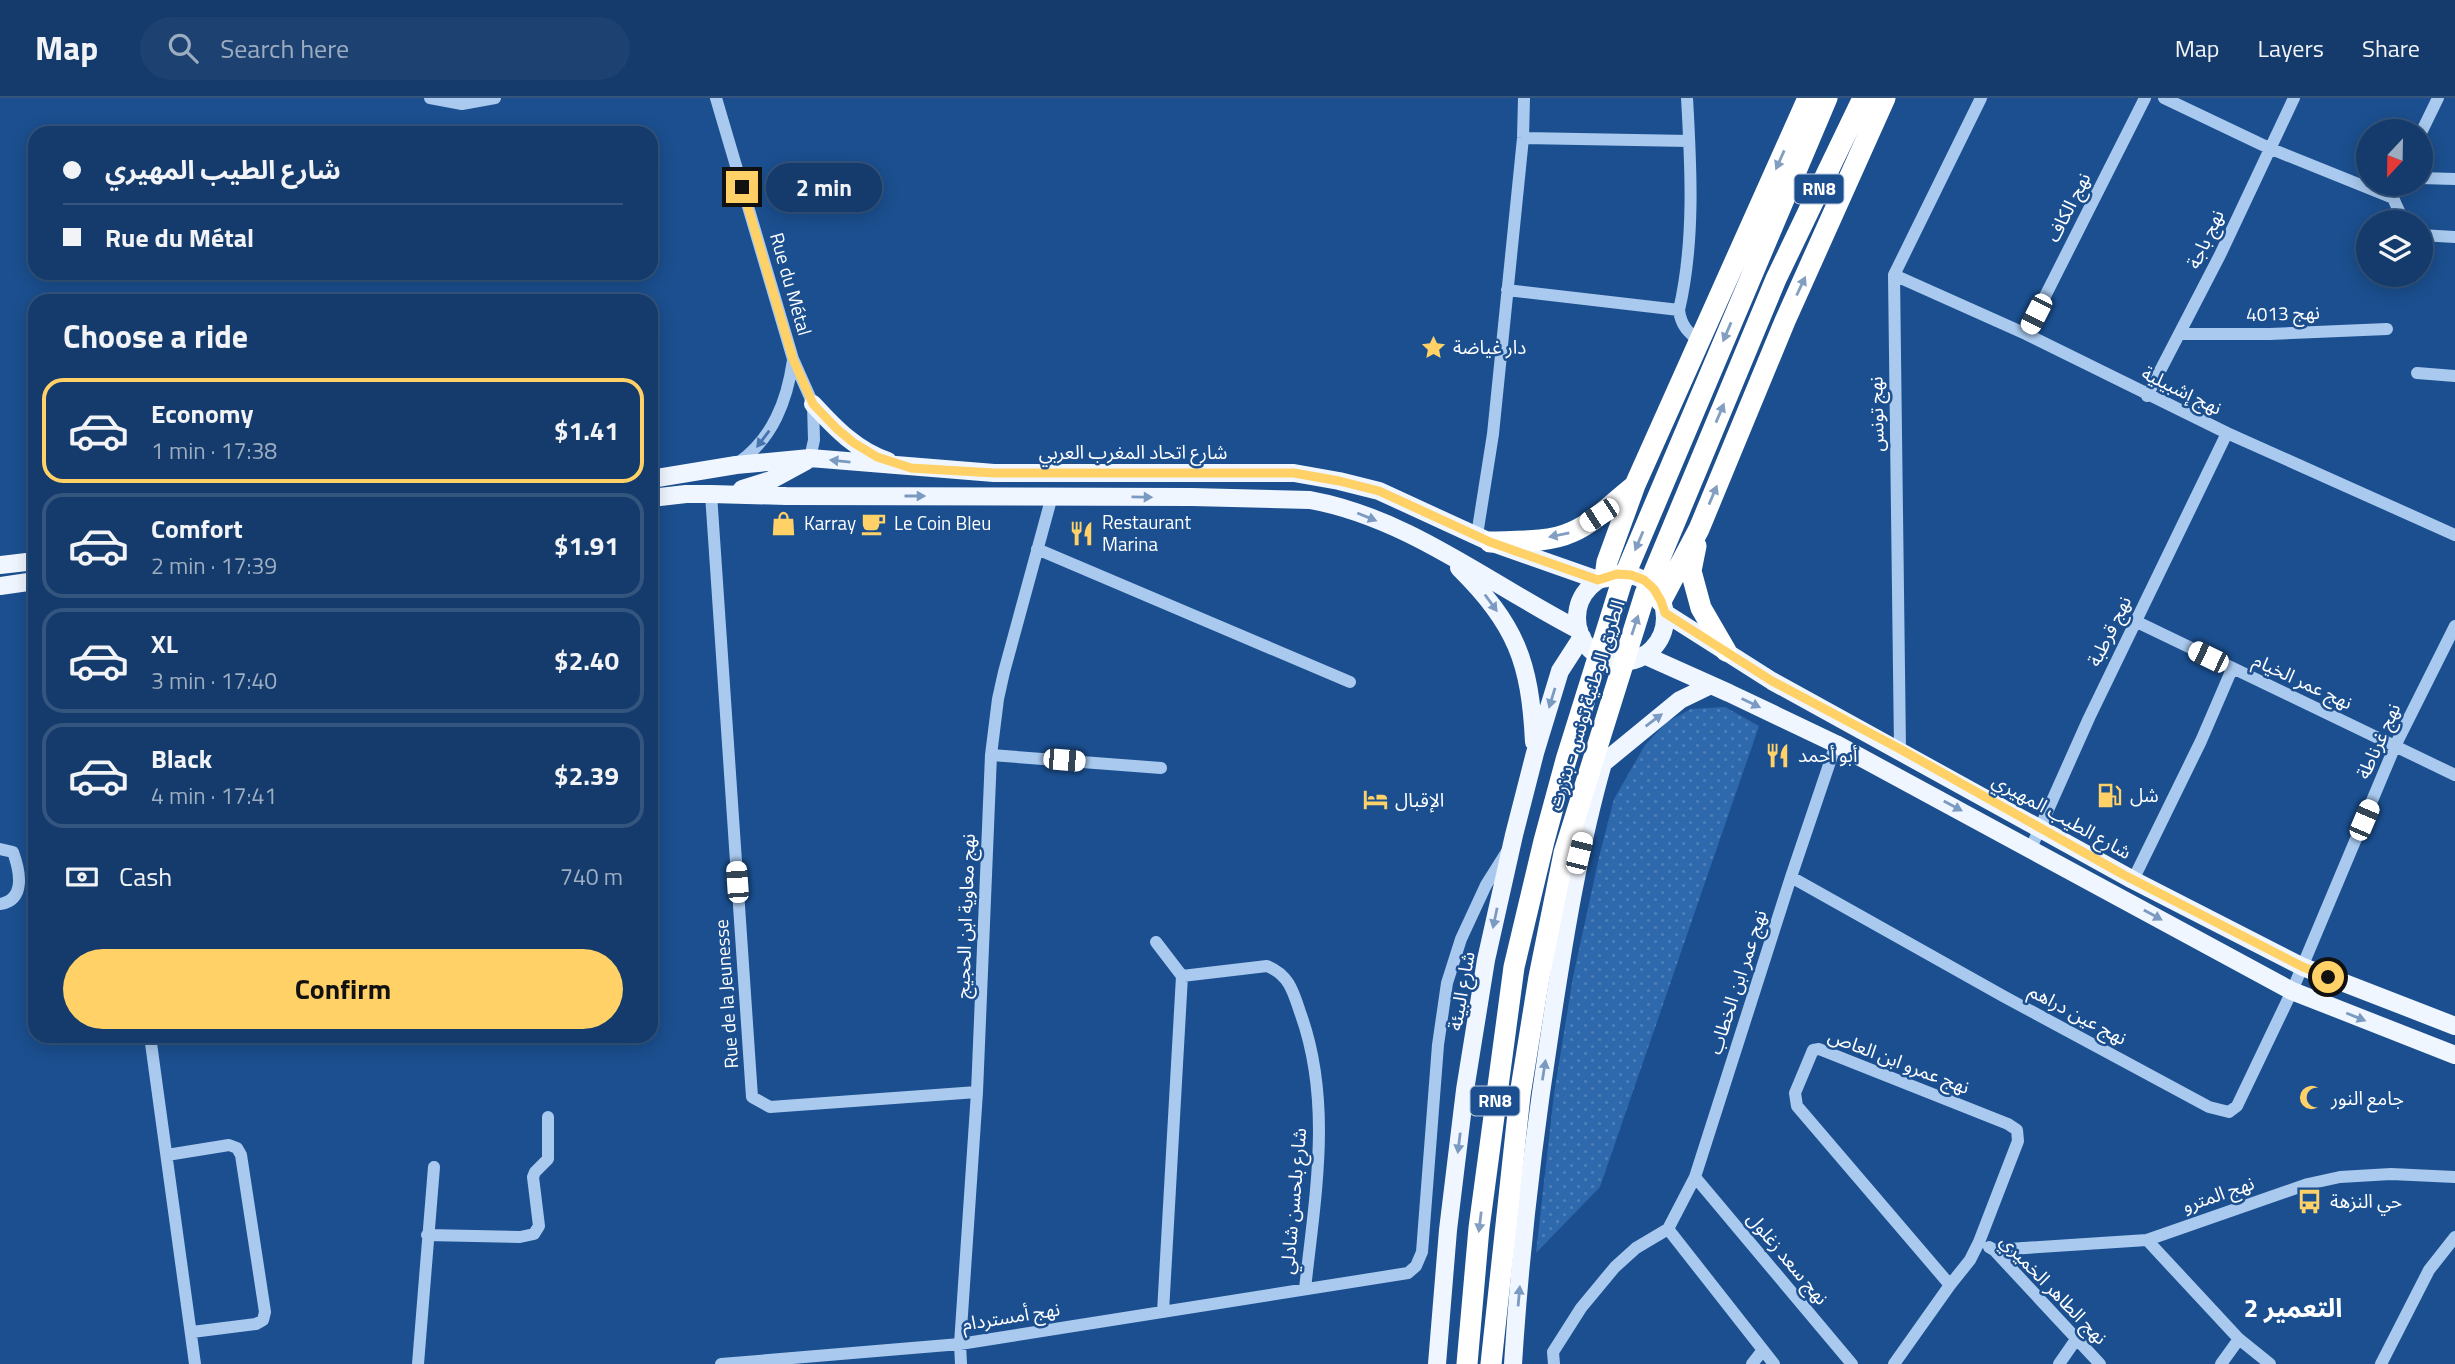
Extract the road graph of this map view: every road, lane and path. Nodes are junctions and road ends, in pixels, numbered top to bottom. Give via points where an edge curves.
1 (430, 98) edge
2 (495, 98) edge
3 (716, 98) edge
4 (1524, 98) edge
5 (1687, 98) edge
6 (1808, 98) edge
7 (1827, 98) edge
8 (1863, 98) edge
9 (1885, 98) edge
10 (1981, 98) edge
11 (2145, 98) edge
12 (2164, 98) edge
13 (2294, 98) edge
14 (2438, 98) edge
15 (2428, 119) edge
16 (1523, 138) junction
17 (1689, 141) junction
18 (2269, 148) junction
19 (2433, 178) edge
20 (2455, 179) edge
21 (2393, 198) joint
22 (2398, 210) edge
23 (2433, 236) edge
24 (2455, 237) edge
25 (1894, 275) junction
26 (1507, 290) junction
27 (1679, 310) junction
28 (2387, 329) dead end
29 (2026, 334) junction
30 (2181, 334) junction
31 (1700, 342) junction
32 (793, 359) junction
33 (2417, 373) dead end
34 (2455, 376) edge
35 (2147, 396) junction
36 (813, 404) junction
37 (2227, 433) junction
38 (810, 458) junction
39 (736, 465) junction
40 (911, 468) junction
41 (658, 478) edge
42 (1635, 485) junction
43 (711, 494) junction
44 (1052, 496) junction
45 (658, 498) edge
46 (1699, 529) junction
47 (2455, 535) edge
48 (1484, 538) junction
49 (1037, 549) junction
50 (1445, 553) junction
51 (28, 562) edge
52 (0, 565) edge
53 (1602, 578) junction
54 (28, 582) edge
55 (0, 586) edge
56 (1663, 607) junction
57 (2135, 621) junction
58 (2455, 626) edge
59 (1580, 634) junction
60 (1726, 652) junction
61 (1642, 656) junction
62 (2232, 668) junction
63 (1350, 682) dead end
64 (1711, 685) junction
65 (1836, 744) junction
66 (2395, 746) junction
67 (1900, 749) junction
68 (1535, 753) junction
69 (991, 755) junction
70 (1602, 764) junction
71 (1161, 768) dead end
72 (2455, 775) edge
73 (2039, 828) junction
74 (1511, 846) junction
75 (2031, 848) junction
76 (0, 849) edge
77 (1791, 877) junction
78 (2133, 880) junction
79 (0, 904) edge
80 (1156, 942) dead end
81 (2303, 967) junction
82 (1182, 976) junction
83 (2292, 991) junction
84 (2455, 1026) edge
85 (151, 1043) edge
86 (2455, 1055) edge
87 (977, 1093) junction
88 (548, 1116) dead end
89 (167, 1155) junction
90 (434, 1167) dead end
91 (1695, 1177) junction
92 (2455, 1177) edge
93 (1668, 1229) junction
94 (427, 1235) junction
95 (2455, 1237) edge
96 (2147, 1240) junction
97 (1979, 1242) junction
98 (1994, 1250) junction
99 (1950, 1285) junction
100 (1305, 1289) junction
101 (1163, 1312) junction
102 (192, 1332) junction
103 (2077, 1338) junction
104 (2239, 1339) junction
105 (960, 1344) junction
106 (1763, 1350) junction
107 (195, 1364) edge
108 (418, 1364) edge
109 (721, 1364) edge
110 (961, 1364) edge
111 (1437, 1364) edge
112 (1467, 1364) edge
113 (1491, 1364) edge
114 (1513, 1364) edge
115 (1554, 1364) edge
116 (1752, 1364) edge
117 (1774, 1364) edge
118 (1852, 1364) edge
119 (1894, 1364) edge
120 (2059, 1364) edge
121 (2100, 1364) edge
122 (2221, 1364) edge
123 (2270, 1364) edge
124 (2381, 1364) edge

1 - 2 street via 462,104
3 - 32 street, Rue du Métal
4 - 16 street
5 - 17 street
6 -> 31 highway
7 -> 112 highway, الطريق الوطنية تونس - بنزرت / RN8 via 1621,584 1566,760 1514,967 1479,1228
113 -> 8 highway, الطريق الوطنية تونس - بنزرت / RN8 via 1520,1095 1564,853 1645,594 1776,279
46 -> 9 highway
10 - 25 street, نهج تونس
11 - 29 street, نهج الكاف
12 - 18 street
13 - 18 street, نهج باجة
14 - 15 street
16 - 17 street
16 - 26 street
17 - 27 street via 1689,236
18 - 21 street
18 - 30 street, نهج باجة
19 - 20 street
21 - 22 street
23 - 24 street
25 - 29 street, نهج إشبيلية
25 - 67 street, نهج تونس
26 - 27 street
26 - 48 street
27 - 31 street via 1685,330
28 - 30 street, نهج 4013
29 - 35 street, نهج إشبيلية
30 - 35 street, نهج باجة
31 - 42 highway
32 - 36 street, Rue du Métal
32 -> 39 street, Rue du Métal via 779,415 751,454
33 - 34 street
35 - 37 street, نهج إشبيلية
36 - 38 street, Rue du Métal
36 - 40 main road via 854,443 877,457
37 - 47 street, نهج إشبيلية
37 - 57 street, نهج قرطبة
38 - 39 main road, شارع اتحاد المغرب العربي
40 -> 38 main road, شارع اتحاد المغرب العربي
38 - 43 main road via 750,488
39 - 41 main road, شارع اتحاد المغرب العربي
40 - 48 main road, شارع اتحاد المغرب العربي via 994,473 1294,473 1379,491
42 -> 48 highway via 1570,533 1533,540
42 - 53 highway
43 -> 44 main road
43 - 45 main road
43 - 87 street, Rue de la Jeunesse via 752,1097 770,1107
44 - 49 street, نهج معاوية ابن الحجيج
44 -> 50 main road via 1310,500 1368,516
46 - 56 highway
46 - 60 highway via 1691,570 1701,608
48 - 53 main road, شارع اتحاد المغرب العربي
49 - 63 street
49 - 69 street, نهج معاوية ابن الحجيج via 998,699
50 - 59 main road
50 -> 68 main road via 1487,596 1522,656 1532,695
51 - 52 main road
53 - 56 main road via 1617,574 1644,580
53 - 59 main road via 1579,603
54 - 55 main road
56 - 60 main road, شارع الطيب المهيري
56 - 61 main road via 1660,638
57 - 62 street, نهج عمر الخيام
57 - 73 street, نهج قرطبة
58 - 66 street, نهج غرناطة
59 - 61 main road via 1592,651 1607,659 1623,662
59 -> 68 main road, شارع البيئة via 1560,671
60 - 67 main road, شارع الطيب المهيري
61 - 64 main road
61 - 70 main road via 1629,673
62 - 66 street, نهج عمر الخيام
62 - 78 street
64 -> 65 main road
70 -> 64 main road via 1680,700
65 -> 75 main road
65 - 77 street, نهج عمر ابن الخطاب
66 - 72 street, نهج عمر الخيام
66 - 81 street, نهج غرناطة
67 - 73 main road, شارع الطيب المهيري
68 - 74 main road, شارع البيئة
69 - 71 street
69 - 87 street, نهج معاوية ابن الحجيج
114 -> 70 main road via 1542,1083 1579,853
73 - 75 street, نهج قرطبة
73 - 78 main road, شارع الطيب المهيري
74 - 100 street, نهج أمستردام via 1481,896 1447,983 1422,1252 1416,1266 1408,1273
74 -> 111 main road, شارع البيئة via 1465,1090
75 -> 83 main road
76 - 79 street via 13,852 19,889 10,902
77 - 83 street, نهج عين دراهم via 2222,1111 2237,1106
77 - 91 street, نهج عمر ابن الخطاب
78 - 81 main road, شارع الطيب المهيري
80 - 82 street
81 - 83 street, نهج غرناطة
81 - 84 main road, شارع الطيب المهيري
82 - 100 street, شارع بلحسن شادلي via 1267,966 1278,971 1292,988 1317,1070 1320,1147
82 - 101 street
83 -> 86 main road
85 - 89 street
87 - 105 street, نهج معاوية ابن الحجيج
88 - 94 street via 548,1159 533,1177 539,1226 534,1234
89 - 102 street
89 - 102 street via 229,1145 237,1148 265,1312 256,1324
90 - 94 street
91 - 93 street, نهج عمر ابن الخطاب
91 - 118 street, نهج سعد زغلول
92 - 96 street, نهج المترو via 2340,1177
93 - 106 street
93 - 115 street via 1615,1267 1553,1352
94 - 108 street
95 - 124 street via 2429,1270
96 - 98 street, نهج المترو
96 - 104 street
97 - 98 street, نهج الطاهر الخميري
97 - 99 street
97 - 99 street, نهج عمرو ابن العاص via 2018,1141 2017,1130 1813,1050 1795,1093 1797,1106
98 - 103 street, نهج الطاهر الخميري
99 - 119 street
100 - 101 street, نهج أمستردام
101 - 105 street, نهج أمستردام
102 - 107 street
103 - 120 street
103 - 121 street, نهج الطاهر الخميري
104 - 122 street
104 - 123 street
105 - 109 street, نهج أمستردام
105 - 110 street, نهج معاوية ابن الحجيج
106 - 116 street
106 - 117 street

